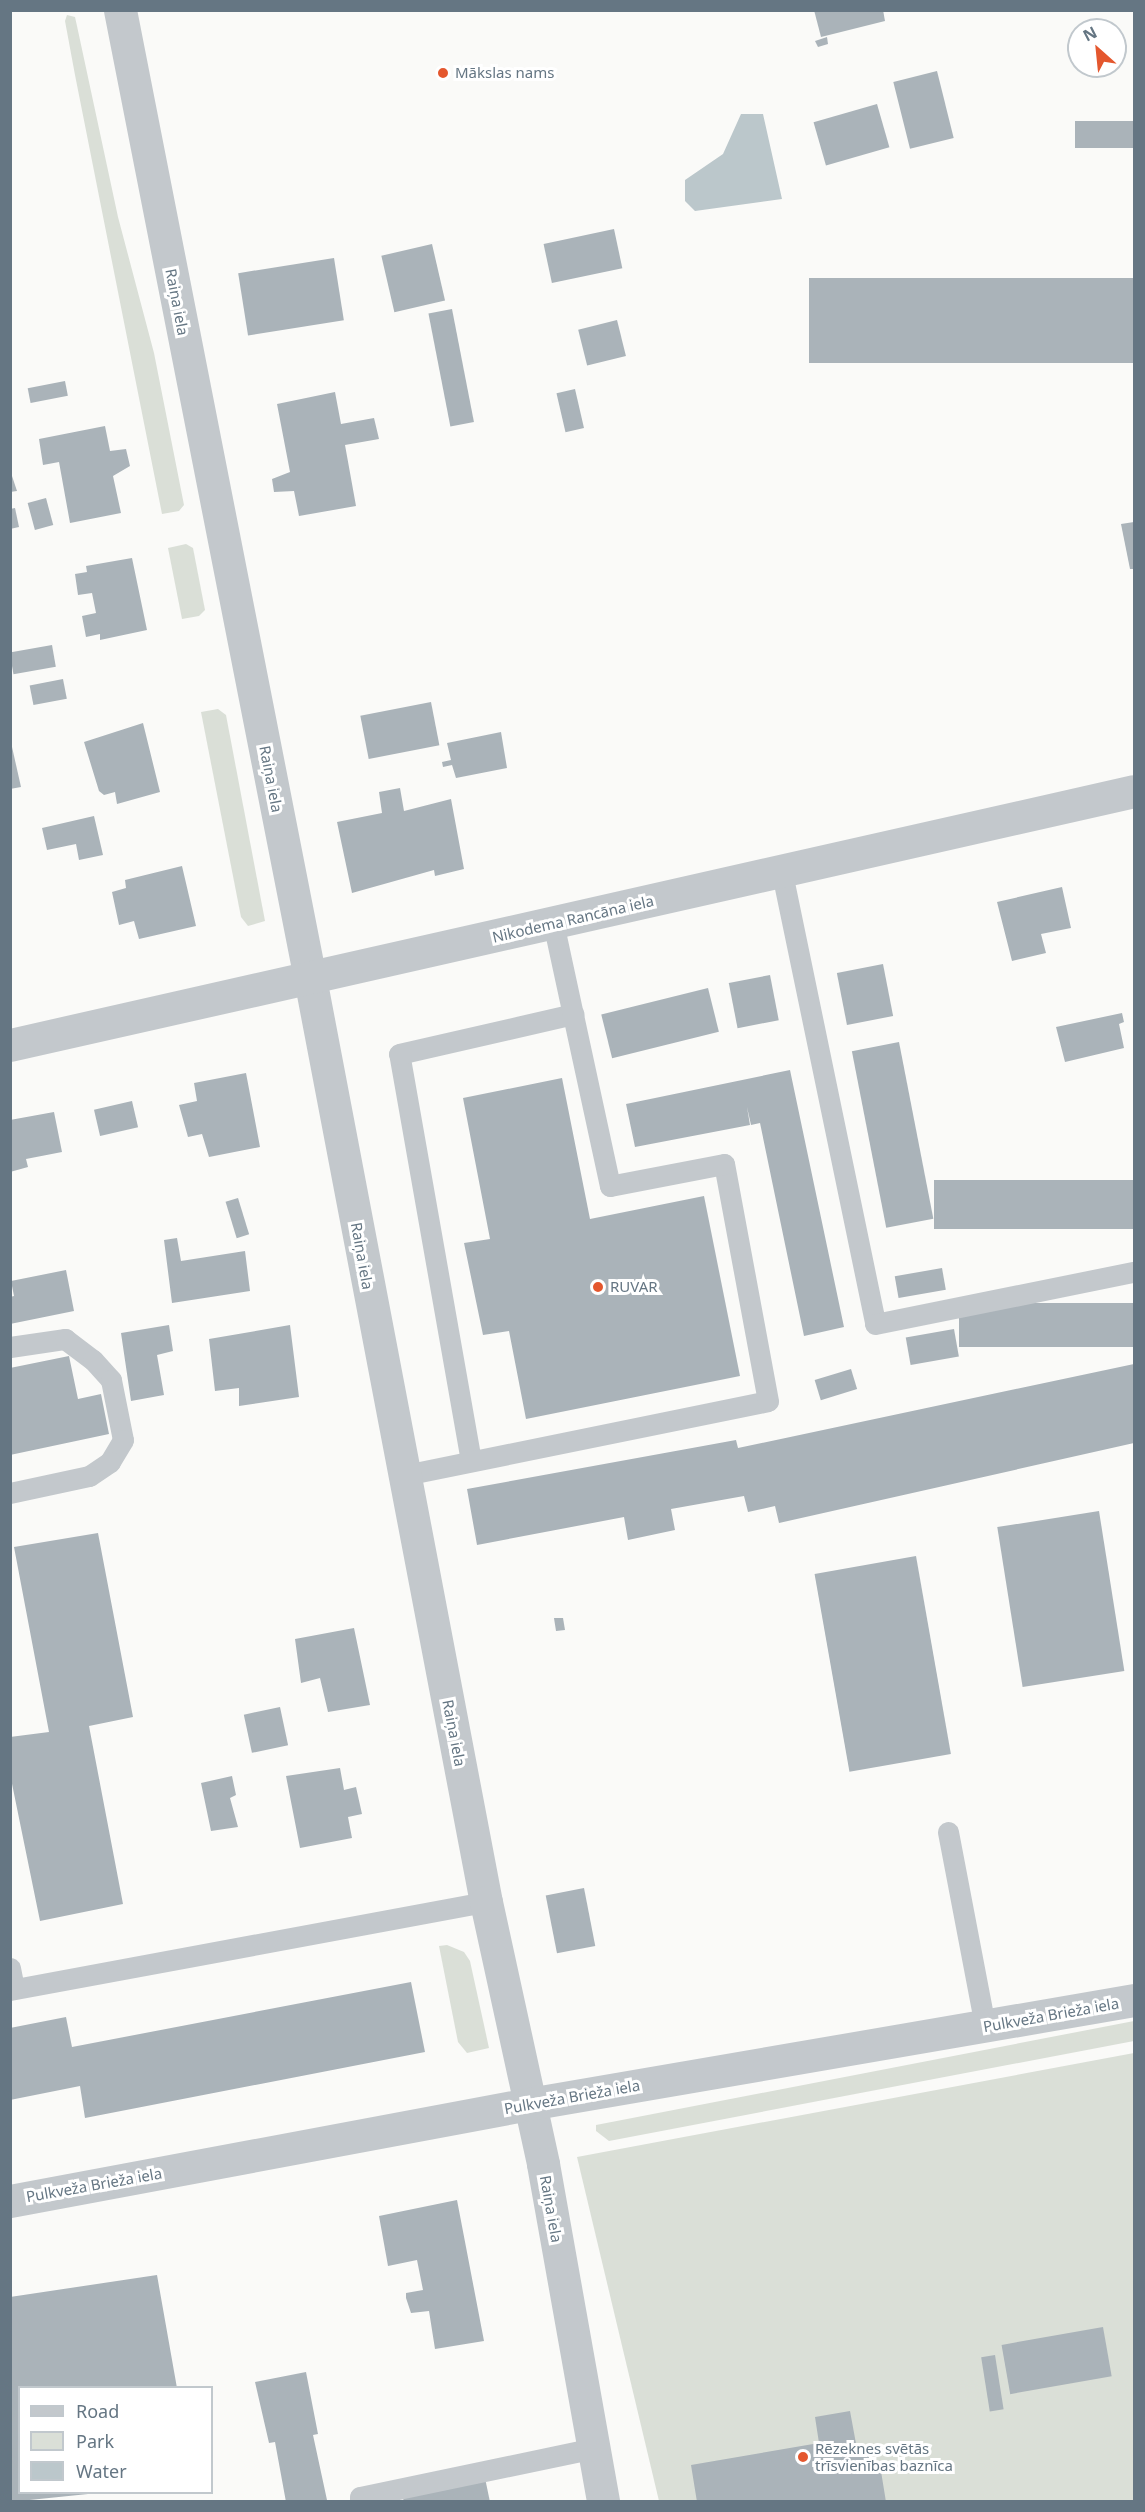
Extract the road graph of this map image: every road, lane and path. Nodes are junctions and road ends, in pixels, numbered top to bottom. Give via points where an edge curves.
1 (120, 10) edge
2 (1134, 791) edge
3 (782, 873) junction
4 (553, 923) junction
5 (310, 978) junction
6 (573, 1014) junction
7 (10, 1045) edge
8 (1134, 1272) edge
9 (10, 1347) edge
10 (471, 1461) junction
11 (405, 1475) junction
12 (10, 1493) edge
13 (948, 1832) dead end
14 (486, 1902) junction
15 (10, 1968) edge
16 (12, 1990) edge
17 (1134, 2000) edge
18 (985, 2026) junction
19 (529, 2104) junction
20 (10, 2201) edge
21 (594, 2448) junction
22 (360, 2502) edge
23 (603, 2502) edge

1 - 5 street, Raiņa iela
2 - 3 street, Nikodema Rancāna iela
3 - 4 street, Nikodema Rancāna iela
3 - 8 lane via 875,1324
4 - 5 street, Nikodema Rancāna iela
4 - 6 lane
5 - 7 street, Nikodema Rancāna iela
5 - 11 street, Raiņa iela
6 - 10 lane via 399,1054
6 - 10 lane via 610,1186 724,1164 768,1401
9 - 12 lane via 65,1339 93,1360 111,1380 123,1440 110,1462 89,1476
10 - 11 lane
11 - 14 street, Raiņa iela
13 - 18 lane
14 - 16 lane
14 - 19 street, Raiņa iela
15 - 16 lane
17 - 18 street, Pulkveža Brieža iela
18 - 19 street, Pulkveža Brieža iela
19 - 20 street, Pulkveža Brieža iela
19 - 21 street, Raiņa iela
21 - 22 lane via 360,2497
21 - 23 street, Raiņa iela

